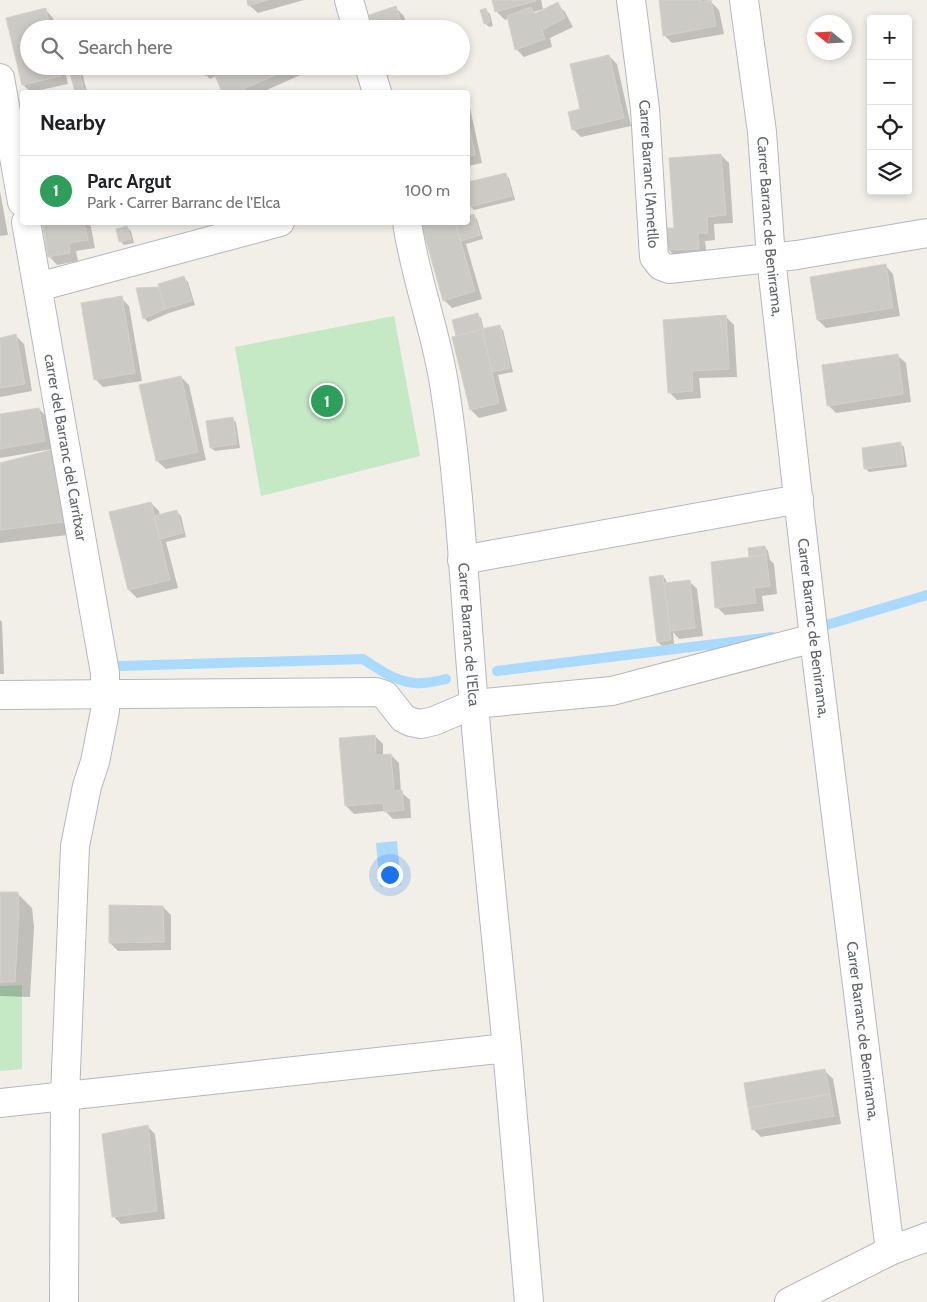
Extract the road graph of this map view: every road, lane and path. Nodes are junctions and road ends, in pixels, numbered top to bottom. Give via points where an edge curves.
1 (348, 0) edge
2 (630, 0) edge
3 (748, 1) edge
4 (354, 20) edge
5 (372, 75) edge
6 (0, 78) edge
7 (376, 90) edge
8 (20, 191) edge
9 (27, 225) edge
10 (269, 225) edge
11 (408, 225) edge
12 (927, 233) edge
13 (771, 258) junction
14 (38, 287) junction
15 (799, 499) junction
16 (462, 560) junction
17 (814, 638) junction
18 (105, 684) junction
19 (0, 695) edge
20 (474, 704) junction
21 (507, 1048) junction
22 (65, 1096) junction
23 (0, 1103) edge
24 (927, 1237) edge
25 (890, 1251) junction
26 (64, 1302) edge
27 (529, 1302) edge
28 (789, 1302) edge

1 - 4 street
2 - 13 street, Carrer Barranc l'Ametllo via 645,109 654,257 661,266 669,269
3 - 13 street, Carrer Barranc de Benirrama,
5 - 7 street
6 - 8 street
9 - 14 street, carrer del Barranc del Carritxar
10 - 14 street
11 - 16 street, Carrer Barranc de l'Elca via 445,389 457,480
12 - 13 street, Carrer Barranc l'Ametllo
13 - 15 street, Carrer Barranc de Benirrama,
14 - 18 street, carrer del Barranc del Carritxar
15 - 16 street
15 - 17 street, Carrer Barranc de Benirrama,
16 - 20 street, Carrer Barranc de l'Elca
17 - 20 street via 612,691
17 - 25 street, Carrer Barranc de Benirrama,
18 - 19 street
18 - 20 street via 376,692 385,695 403,718 421,724
18 - 22 street, carrer del Barranc del Carritxar via 105,711 75,846
20 - 21 street, Carrer Barranc de l'Elca
21 - 22 street
21 - 27 street, Carrer Barranc de l'Elca
22 - 23 street
22 - 26 street, carrer del Barranc del Carritxar
24 - 25 street
25 - 28 street

